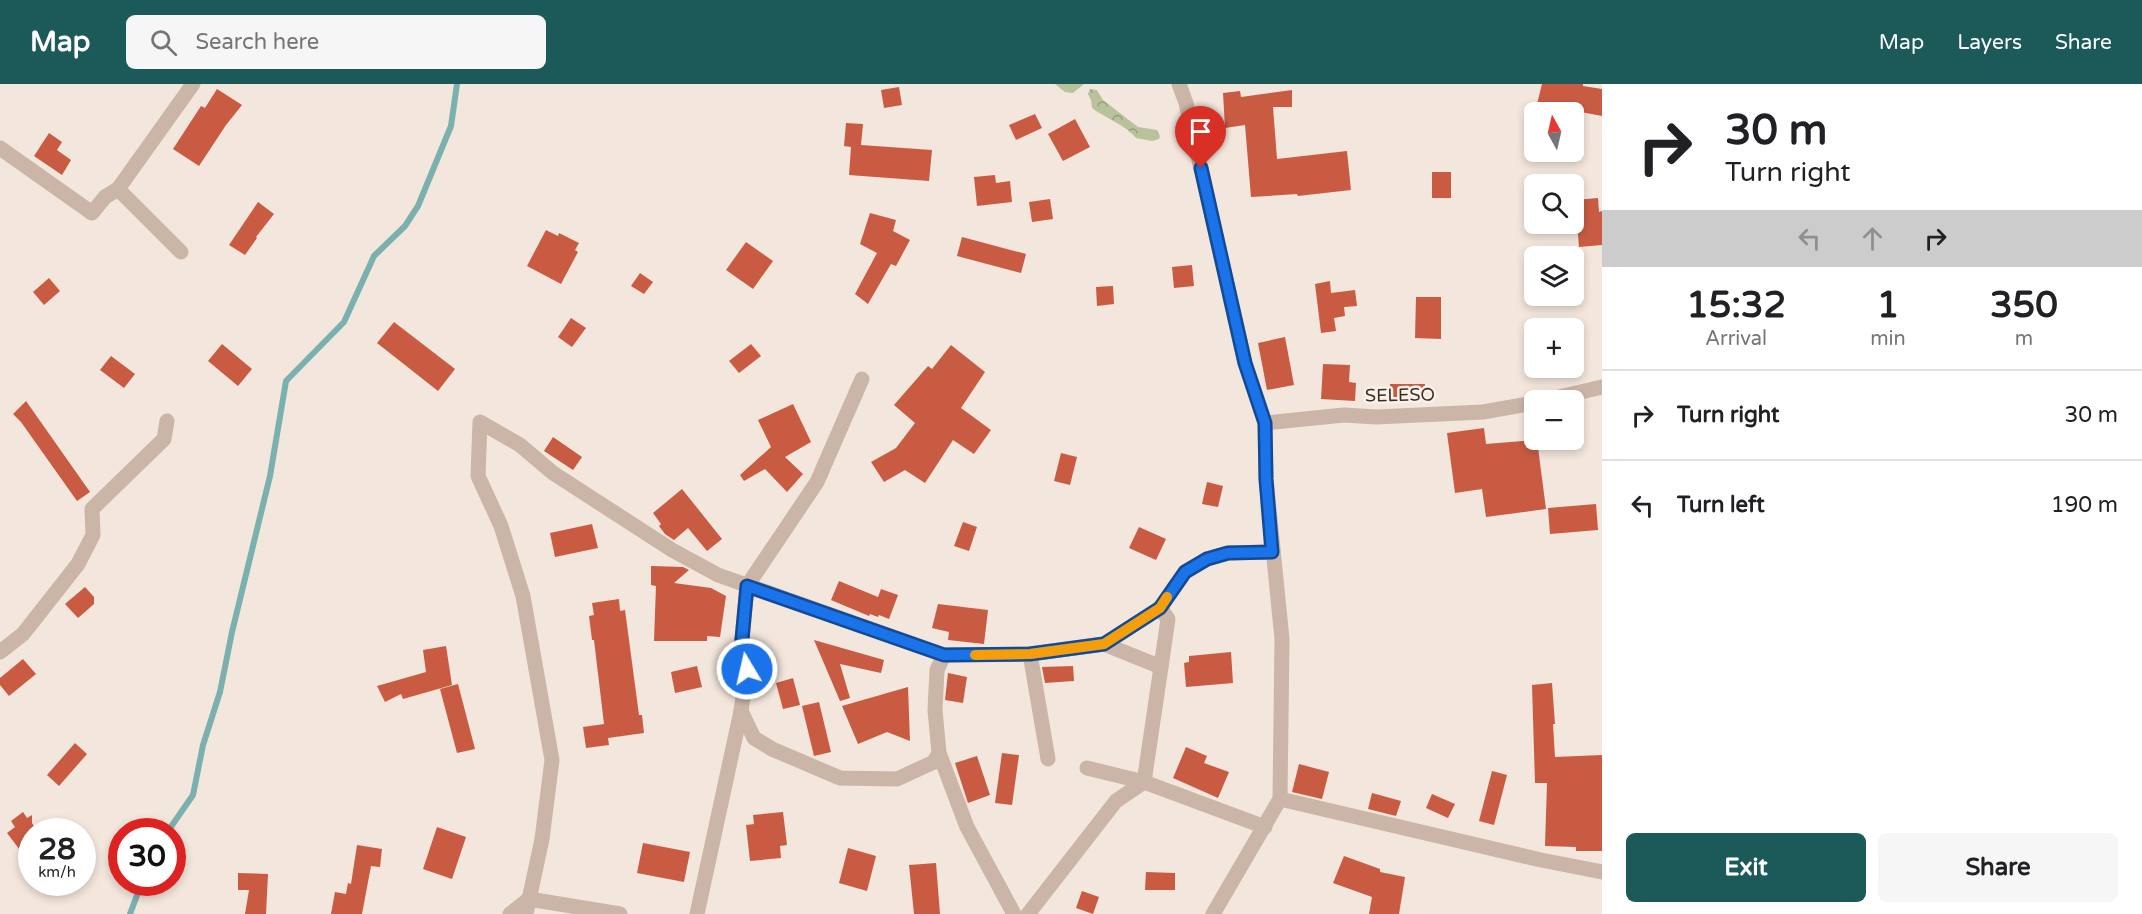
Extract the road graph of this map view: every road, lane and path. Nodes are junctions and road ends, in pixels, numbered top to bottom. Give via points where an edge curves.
1 (193, 84) edge
2 (1179, 84) edge
3 (0, 147) edge
4 (118, 189) junction
5 (181, 252) dead end
6 (862, 379) dead end
7 (1602, 387) edge
8 (1584, 391) edge
9 (1524, 405) edge
10 (167, 421) dead end
11 (1265, 423) junction
12 (1272, 552) junction
13 (747, 586) junction
14 (1160, 608) junction
15 (1104, 644) junction
16 (0, 652) edge
17 (1030, 654) junction
18 (944, 655) junction
19 (1161, 667) junction
20 (741, 711) junction
21 (939, 753) junction
22 (1048, 759) dead end
23 (1086, 768) dead end
24 (1144, 782) junction
25 (1280, 799) junction
26 (1265, 827) junction
27 (1602, 872) edge
28 (528, 907) edge
29 (510, 914) edge
30 (620, 914) edge
31 (697, 914) edge
32 (1014, 914) edge
33 (1028, 914) edge
34 (1213, 914) edge

1 - 4 street
2 - 11 street via 1245,363
3 - 4 street via 92,213
4 - 5 street
6 - 13 street via 817,482
7 - 8 street
9 - 11 street, SELESO via 1483,412 1344,415
10 - 16 street via 164,438 92,509 93,535 78,564 23,634
11 - 12 street
12 - 14 street via 1228,553 1207,559 1185,572
12 - 25 street via 1282,639
13 - 18 street
13 - 20 street via 741,650 747,669
13 - 28 street via 672,550 553,473 520,445 480,422 478,476 501,526 523,596 552,760
14 - 15 street
14 - 19 street via 1168,619
15 - 17 street
15 - 19 street
17 - 18 street
17 - 22 street
18 - 21 street via 937,670
19 - 24 street
20 - 21 street via 754,738 840,778 897,779 934,762
20 - 31 street
21 - 32 street via 967,827
23 - 24 street
24 - 26 street
24 - 33 street via 1116,801
25 - 26 street
25 - 27 street
26 - 34 street
28 - 29 street
28 - 30 street

